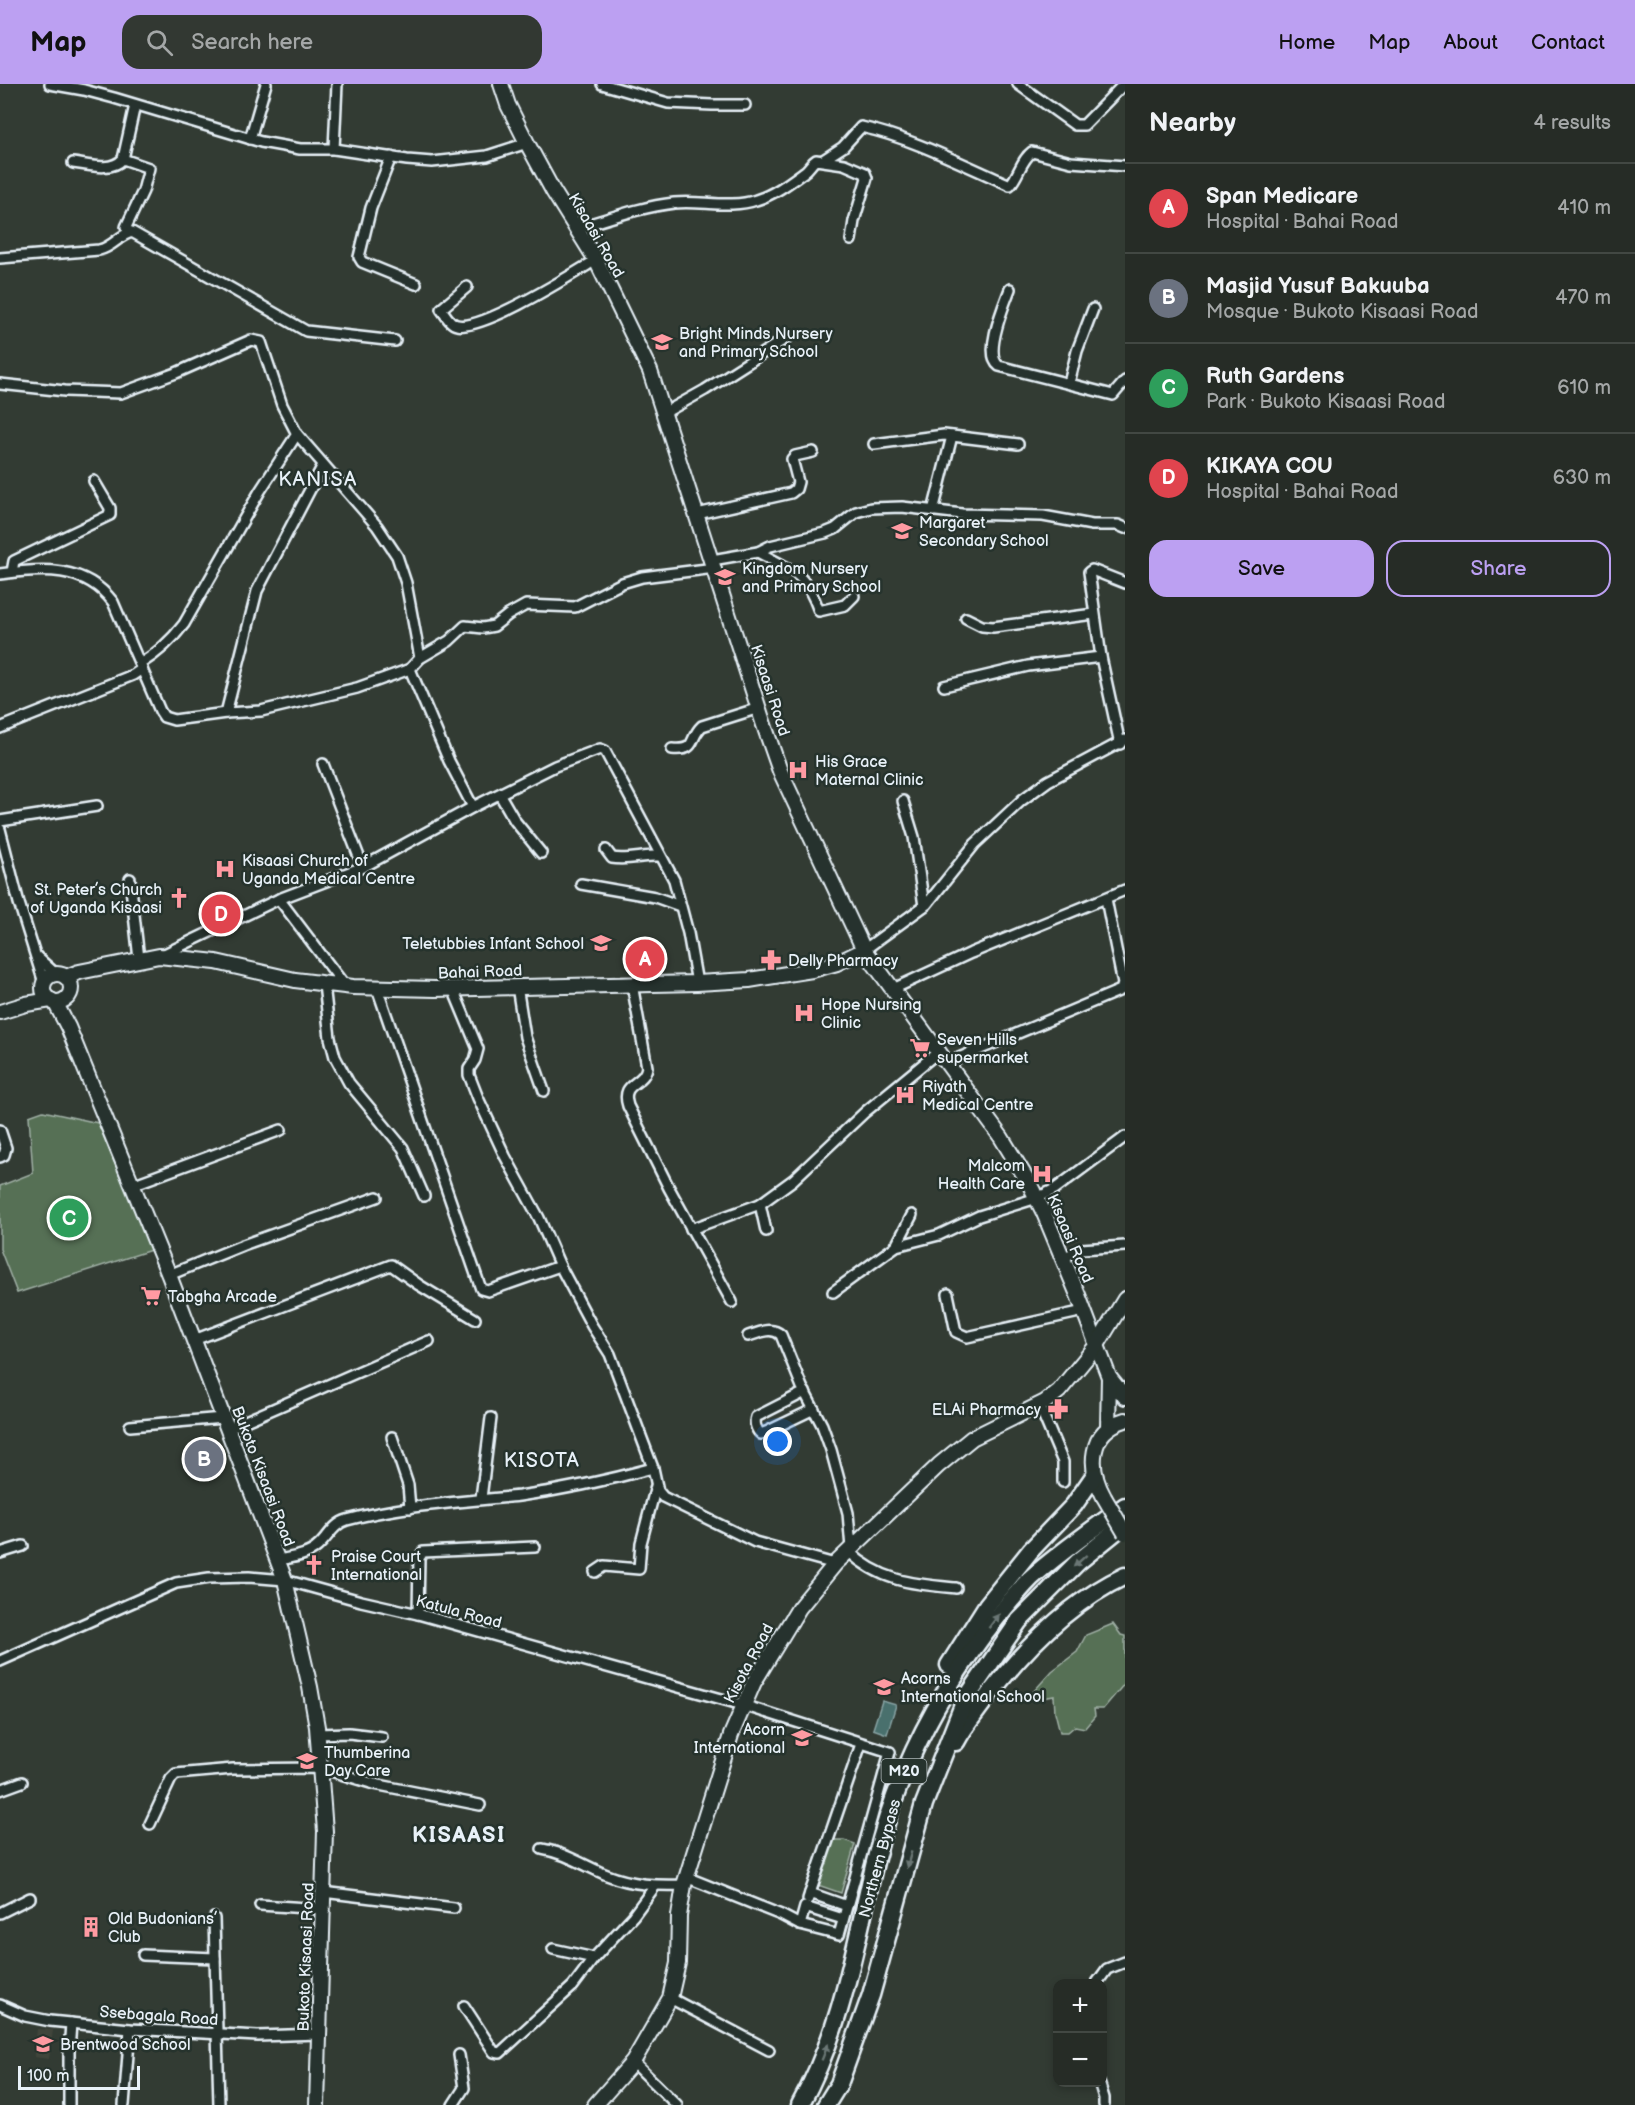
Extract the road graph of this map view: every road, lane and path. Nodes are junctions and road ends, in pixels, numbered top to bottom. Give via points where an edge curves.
1 (50, 84) edge
2 (266, 84) edge
3 (337, 84) edge
4 (501, 84) edge
5 (602, 84) edge
6 (1018, 84) edge
7 (1124, 84) edge
8 (135, 105) junction
9 (745, 105) dead end
10 (250, 139) junction
11 (526, 143) junction
12 (334, 149) junction
13 (391, 157) junction
14 (123, 159) junction
15 (823, 160) junction
16 (73, 163) dead end
17 (1125, 166) edge
18 (576, 228) junction
19 (129, 232) junction
20 (851, 240) dead end
21 (0, 258) edge
22 (596, 260) junction
23 (416, 284) dead end
24 (467, 287) dead end
25 (1010, 289) dead end
26 (1093, 309) dead end
27 (788, 337) dead end
28 (395, 341) dead end
29 (1125, 381) edge
30 (1069, 382) junction
31 (0, 384) edge
32 (664, 413) junction
33 (297, 434) junction
34 (952, 436) junction
35 (874, 444) dead end
36 (1018, 444) dead end
37 (813, 452) dead end
38 (323, 465) junction
39 (94, 481) dead end
40 (933, 511) junction
41 (697, 514) junction
42 (1125, 528) edge
43 (758, 552) junction
44 (714, 564) junction
45 (12, 572) junction
46 (0, 574) edge
47 (1125, 583) edge
48 (854, 596) dead end
49 (1094, 614) junction
50 (966, 618) dead end
51 (1101, 657) junction
52 (420, 658) junction
53 (141, 666) junction
54 (410, 669) junction
55 (944, 686) dead end
56 (759, 708) junction
57 (226, 713) junction
58 (0, 728) edge
59 (1123, 742) edge
60 (672, 749) dead end
61 (323, 764) dead end
62 (500, 795) junction
63 (903, 801) dead end
64 (97, 806) dead end
65 (472, 807) junction
66 (0, 821) edge
67 (0, 829) edge
68 (606, 850) dead end
69 (541, 853) dead end
70 (660, 856) junction
71 (363, 867) junction
72 (130, 879) dead end
73 (581, 884) dead end
74 (1125, 890) edge
75 (279, 899) junction
76 (1106, 899) junction
77 (680, 906) junction
78 (924, 906) junction
79 (864, 950) junction
80 (1121, 952) edge
81 (159, 956) junction
82 (37, 957) junction
83 (139, 959) junction
84 (697, 983) junction
85 (324, 984) junction
86 (632, 984) junction
87 (345, 986) junction
88 (517, 986) junction
89 (377, 988) junction
90 (453, 988) junction
91 (57, 989) junction
92 (893, 989) junction
93 (0, 1012) edge
94 (943, 1058) junction
95 (544, 1091) dead end
96 (0, 1130) edge
97 (281, 1130) dead end
98 (1125, 1137) edge
99 (0, 1157) edge
100 (132, 1185) junction
101 (424, 1196) dead end
102 (377, 1197) dead end
103 (1037, 1198) junction
104 (760, 1204) junction
105 (912, 1215) dead end
106 (691, 1229) junction
107 (766, 1231) dead end
108 (896, 1246) junction
109 (1125, 1246) edge
110 (1063, 1258) junction
111 (560, 1266) junction
112 (169, 1275) junction
113 (833, 1292) dead end
114 (948, 1294) dead end
115 (1125, 1299) edge
116 (732, 1302) dead end
117 (1084, 1311) junction
118 (475, 1319) dead end
119 (748, 1336) dead end
120 (194, 1340) junction
121 (429, 1341) dead end
122 (1097, 1345) junction
123 (1109, 1377) junction
124 (805, 1392) junction
125 (1125, 1397) edge
126 (1039, 1405) junction
127 (814, 1409) junction
128 (491, 1418) dead end
129 (1125, 1420) edge
130 (225, 1423) junction
131 (130, 1426) dead end
132 (1108, 1428) junction
133 (392, 1437) dead end
134 (653, 1468) junction
135 (1094, 1476) junction
136 (1064, 1482) dead end
137 (656, 1486) junction
138 (481, 1498) junction
139 (1125, 1506) edge
140 (410, 1508) junction
141 (1125, 1524) edge
142 (1125, 1533) edge
143 (23, 1546) dead end
144 (535, 1546) dead end
145 (850, 1550) junction
146 (0, 1553) edge
147 (279, 1560) junction
148 (835, 1564) junction
149 (595, 1572) dead end
150 (1125, 1576) edge
151 (285, 1580) junction
152 (956, 1588) dead end
153 (417, 1614) junction
154 (0, 1661) edge
155 (743, 1705) junction
156 (317, 1734) junction
157 (382, 1737) dead end
158 (861, 1744) junction
159 (909, 1759) junction
160 (321, 1768) junction
161 (22, 1782) dead end
162 (0, 1790) edge
163 (924, 1804) junction
164 (480, 1805) dead end
165 (150, 1824) dead end
166 (542, 1849) dead end
167 (685, 1881) junction
168 (655, 1886) junction
169 (323, 1892) junction
170 (810, 1893) junction
171 (30, 1898) dead end
172 (260, 1905) dead end
173 (847, 1906) junction
174 (805, 1907) junction
175 (454, 1908) dead end
176 (323, 1909) junction
177 (0, 1913) edge
178 (214, 1918) dead end
179 (843, 1919) junction
180 (800, 1925) junction
181 (553, 1949) dead end
182 (143, 1955) dead end
183 (215, 1958) junction
184 (594, 1958) junction
185 (1125, 1962) edge
186 (1099, 1979) edge
187 (670, 1998) junction
188 (0, 2005) edge
189 (464, 2006) dead end
190 (70, 2023) junction
191 (130, 2029) junction
192 (319, 2034) junction
193 (218, 2035) junction
194 (770, 2050) dead end
195 (459, 2055) dead end
196 (633, 2062) junction
197 (1101, 2087) edge
198 (69, 2105) edge
199 (124, 2105) edge
200 (219, 2105) edge
201 (317, 2105) edge
202 (453, 2105) edge
203 (595, 2105) edge
204 (677, 2105) edge
205 (800, 2105) edge
206 (826, 2105) edge
207 (1104, 2105) edge

1 - 8 street
2 - 10 street
3 - 12 street
4 - 11 main road, Kisaasi Road
5 - 9 street via 669,103
6 - 7 street via 1080,126
8 - 10 street
8 - 14 street
10 - 12 street via 300,149
11 - 13 street via 456,161
11 - 18 main road, Kisaasi Road
12 - 13 street
13 - 23 street via 374,199 359,256 362,262
14 - 16 street via 108,167
14 - 19 street via 149,168 126,227
15 - 17 street via 843,147 861,127 914,144 1010,185 1032,152 1071,162
15 - 18 street via 813,161 792,181 754,201 656,206
15 - 20 street via 858,169 867,178
18 - 22 main road, Kisaasi Road
19 - 21 street via 106,249
19 - 28 street via 306,331
22 - 24 street via 505,312 457,326 441,309
22 - 32 main road, Kisaasi Road via 650,371
25 - 30 street via 994,340 994,361 999,366
26 - 30 street
27 - 32 street
29 - 30 street via 1113,395
31 - 33 street via 89,392 129,391 255,339 263,345 282,405
32 - 41 main road, Kisaasi Road
33 - 38 street
33 - 53 street via 183,624
34 - 35 street
34 - 36 street
34 - 40 street
37 - 41 street via 792,459 798,482 791,493
38 - 52 street via 384,534 397,556
38 - 57 street via 257,591
39 - 45 street via 110,515 14,561
40 - 42 street via 1043,516
40 - 43 street via 871,508 856,512 835,530
41 - 44 main road, Kisaasi Road
43 - 44 street
43 - 48 street via 798,573 811,589 819,611 845,605
44 - 52 street via 622,583 575,607 526,605 494,626 465,626
44 - 56 main road, Kisaasi Road
45 - 46 street
45 - 53 street via 72,573 96,584 114,602
47 - 49 street via 1090,571
49 - 50 street via 993,627
49 - 51 street
51 - 55 street via 1028,666
51 - 59 street
52 - 54 street
53 - 57 street via 160,711 168,720
53 - 58 street via 134,675
54 - 57 street via 337,693 261,711
54 - 65 street via 448,762
56 - 60 street via 702,726 688,748
56 - 79 main road, Kisaasi Road via 780,771
59 - 78 street via 1048,781 1022,800 975,844
61 - 71 street
62 - 65 street
62 - 69 street
62 - 70 street via 555,766 603,749
63 - 78 street via 914,837
64 - 66 street
65 - 71 street
67 - 82 street, Bukoto Kisaasi Road
68 - 70 street via 618,859
70 - 77 street via 674,880
71 - 75 street
72 - 83 street
73 - 77 street via 655,897
74 - 76 street
75 - 81 street
75 - 87 street
76 - 80 street
76 - 92 street via 1038,924
77 - 84 street
78 - 79 street
79 - 84 main road, Bahai Road via 812,970
79 - 92 main road, Kisaasi Road
80 - 94 street via 1121,990
81 - 83 main road, Bahai Road
81 - 85 main road, Bahai Road via 216,962
82 - 91 street, Bukoto Kisaasi Road
82 - 91 street, Bukoto Kisaasi Road
83 - 91 main road, Bahai Road via 79,972
84 - 86 main road, Bahai Road
85 - 87 main road, Bahai Road
85 - 101 street via 335,1057 349,1083 403,1148
86 - 88 main road, Bahai Road
86 - 106 street via 647,1067 645,1075 628,1089 626,1101
87 - 89 main road, Bahai Road
88 - 90 main road, Bahai Road
88 - 95 street via 525,1037
89 - 90 main road, Bahai Road
89 - 111 street via 481,1289 488,1291
90 - 111 street via 478,1049 468,1075
91 - 93 main road, Bahai Road
91 - 100 main road, Bukoto Kisaasi Road via 68,1027
92 - 94 main road, Kisaasi Road
94 - 103 main road, Kisaasi Road via 1001,1137
94 - 104 street via 865,1112 801,1173
96 - 99 street via 6,1148
97 - 100 street
98 - 103 street via 1076,1176
100 - 112 main road, Bukoto Kisaasi Road
102 - 112 street
103 - 108 street via 989,1212 939,1235
103 - 110 main road, Kisaasi Road
104 - 106 street
104 - 107 street
105 - 108 street
106 - 116 street
108 - 113 street
109 - 110 street via 1081,1249
110 - 117 main road, Kisaasi Road
111 - 134 street via 610,1354
112 - 120 main road, Bukoto Kisaasi Road
114 - 117 street via 956,1332 967,1336
115 - 122 main road, Kisota Road
117 - 122 main road, Kisaasi Road
118 - 120 street via 391,1264
119 - 124 street via 769,1330 779,1332
120 - 130 main road, Bukoto Kisaasi Road
121 - 130 street
122 - 123 main road, Kisaasi Road
122 - 126 main road, Kisota Road via 1059,1391
123 - 125 main road
123 - 132 main road
124 - 127 street
124 - 127 street via 756,1417 759,1432
126 - 136 street via 1063,1462
126 - 145 main road, Kisota Road via 972,1438
127 - 145 street via 838,1469 848,1513
128 - 138 street
129 - 132 main road
130 - 131 street
130 - 147 main road, Bukoto Kisaasi Road
132 - 135 main road via 1095,1449
133 - 140 street via 408,1485
134 - 137 street
134 - 138 street via 540,1492
135 - 142 main road, bridge
135 - 159 highway via 1074,1505 987,1605 923,1713
137 - 148 street via 663,1497 748,1539
137 - 149 street via 640,1543 639,1569 604,1566
138 - 140 street
159 -> 139 highway, Northern Bypass / M20 via 948,1685 1003,1610 1031,1579
140 - 147 street via 344,1521 312,1551
141 -> 163 highway, Northern Bypass / M20 via 1078,1562 1019,1621 965,1700
143 - 146 street
144 - 153 street via 423,1552 419,1558
145 - 148 main road, Kisota Road
145 - 152 street via 862,1564 898,1581
147 - 151 main road, Bukoto Kisaasi Road
148 - 155 main road, Kisota Road via 799,1608
150 - 163 highway via 1057,1621 1008,1669 960,1734
151 - 153 street, Katula Road
151 - 154 street, Katula Road via 209,1578 176,1583
151 - 156 main road, Bukoto Kisaasi Road
153 - 155 street, Katula Road
155 - 158 street, Katula Road
155 - 167 main road, Kisota Road
156 - 157 street
156 - 160 main road, Bukoto Kisaasi Road
158 - 170 street
158 - 173 street, Katula Road via 890,1752
205 -> 159 highway, Northern Bypass / M20 via 831,2037 882,1837
160 - 164 street via 374,1784
160 - 165 street via 176,1774
160 - 169 main road, Bukoto Kisaasi Road
161 - 162 street
163 -> 206 highway, Northern Bypass / M20 via 871,1995 839,2084
166 - 168 street via 559,1852 625,1881
167 - 168 street
167 - 180 street
167 - 187 main road, Kisota Road via 678,1963
168 - 184 street
169 - 175 street
169 - 176 main road, Bukoto Kisaasi Road
170 - 173 street
170 - 174 street
171 - 177 street
172 - 176 street
173 - 179 street
174 - 179 street
174 - 180 street
176 - 192 main road, Bukoto Kisaasi Road
178 - 183 street
179 - 180 street via 839,1935
181 - 184 street
182 - 183 street
183 - 193 street
184 - 189 street via 573,1986 500,2053 494,2052
185 - 186 street via 1107,1969
187 - 194 street
187 - 196 main road, Kisota Road
188 - 190 street, Ssebagala Road via 25,2016
190 - 191 street, Ssebagala Road
190 - 198 street
191 - 193 street, Ssebagala Road
191 - 199 street
192 - 193 street, Ssebagala Road
192 - 201 main road, Bukoto Kisaasi Road
193 - 200 street
195 - 202 street via 464,2088
196 - 203 main road, Kisota Road
196 - 204 street
197 - 207 street

